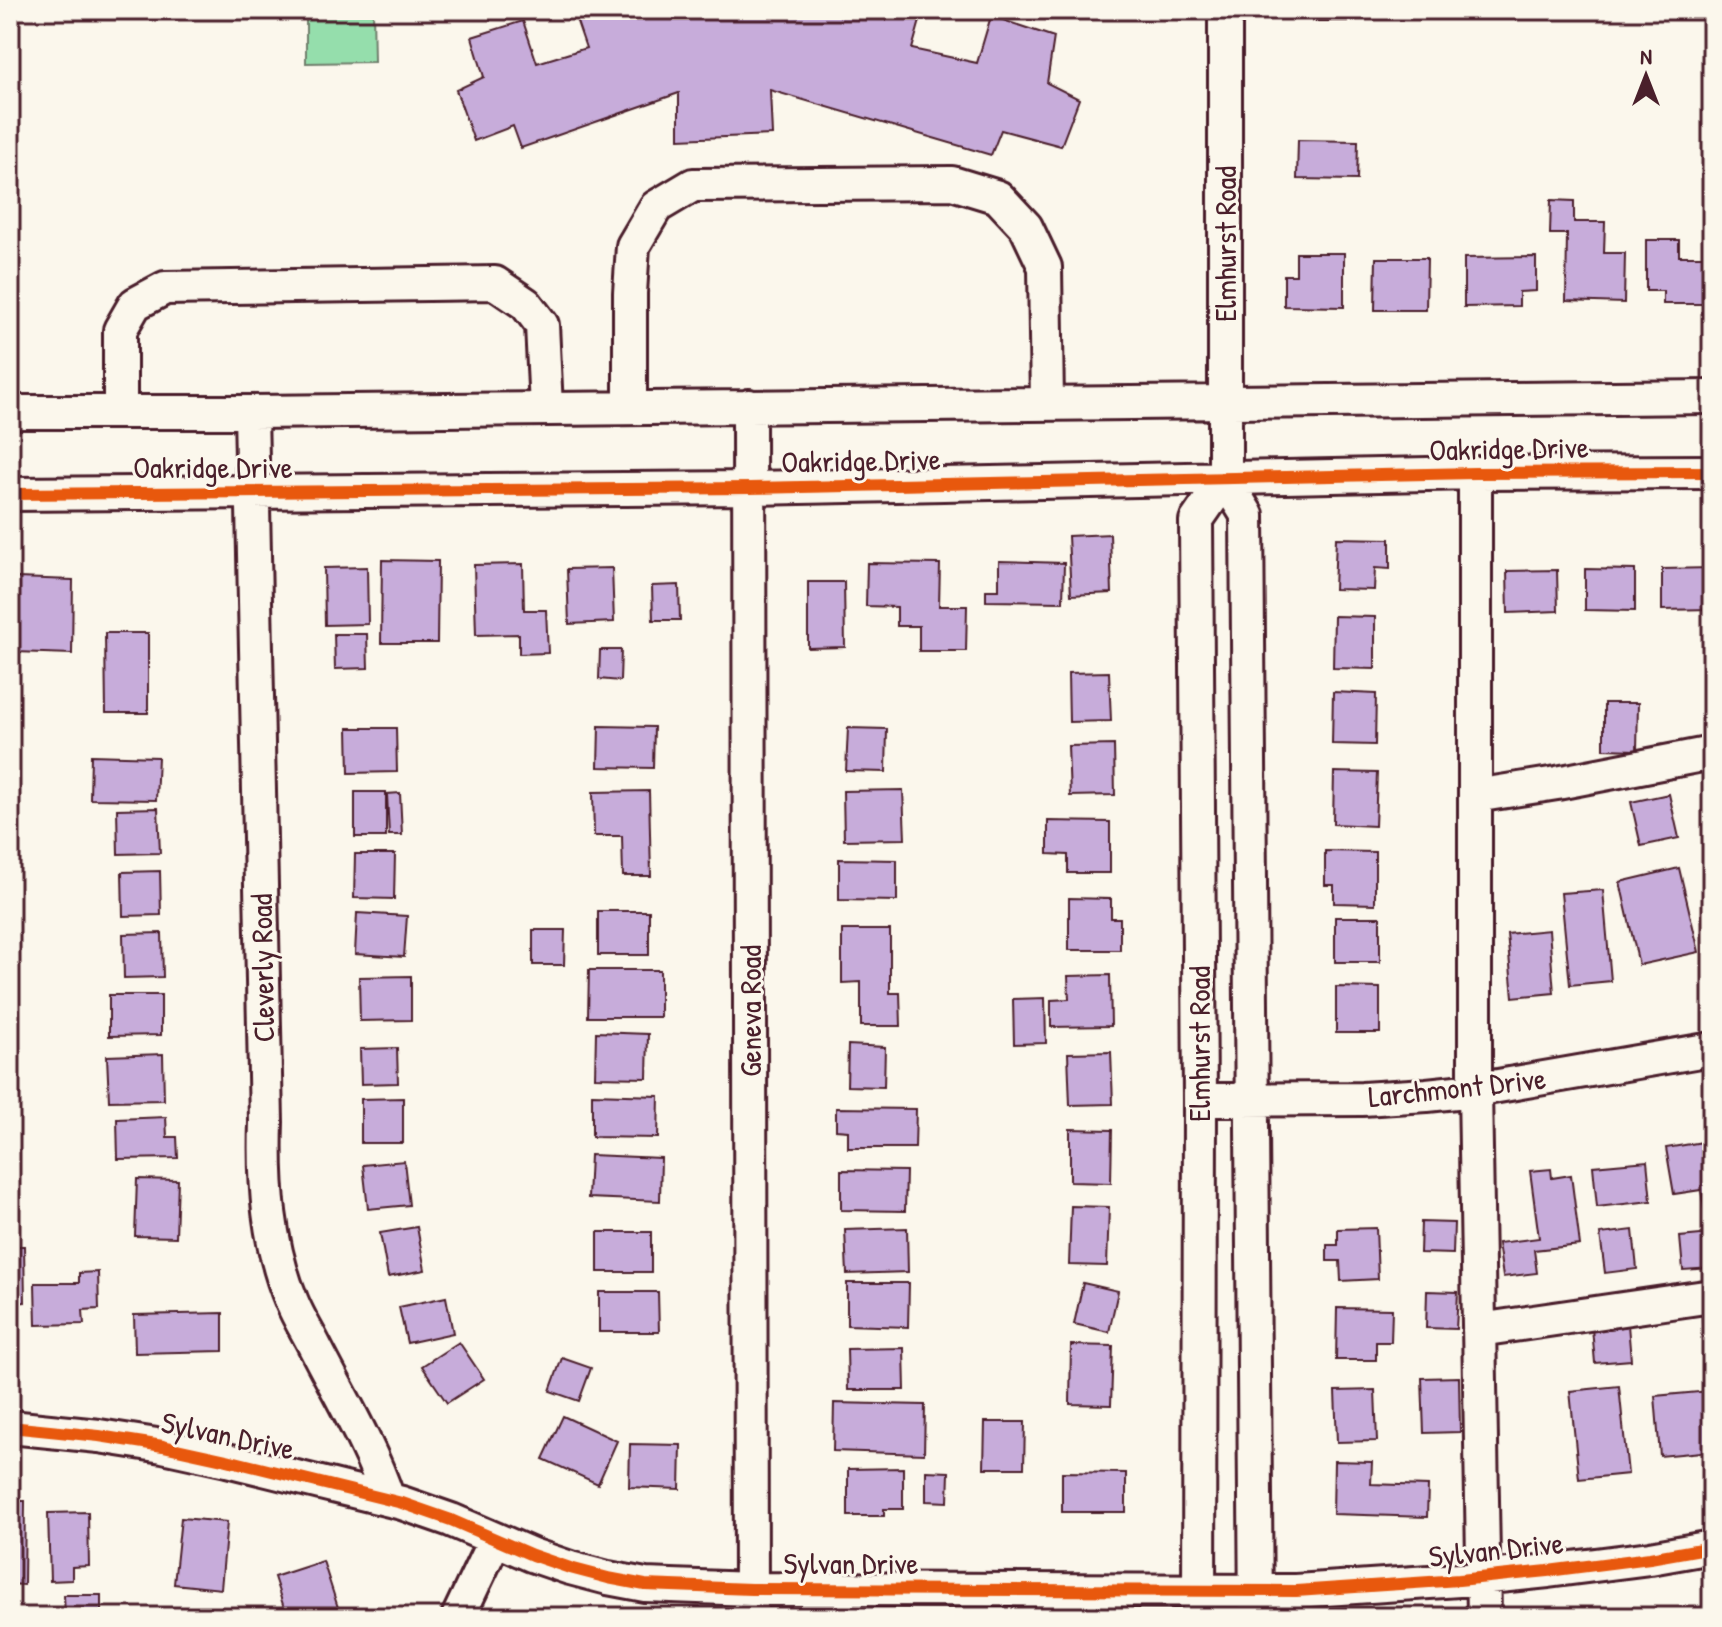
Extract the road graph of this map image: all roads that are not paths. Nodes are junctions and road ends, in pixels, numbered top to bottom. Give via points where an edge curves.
1 (1225, 10) edge
2 (1712, 397) edge
3 (1224, 401) junction
4 (1047, 403) junction
5 (749, 406) junction
6 (630, 407) junction
7 (546, 408) junction
8 (10, 412) edge
9 (120, 412) junction
10 (251, 412) junction
11 (1712, 472) edge
12 (1475, 473) junction
13 (1225, 479) junction
14 (750, 488) junction
15 (253, 493) junction
16 (10, 494) edge
17 (1712, 753) edge
18 (1475, 796) junction
19 (1712, 1049) edge
20 (1475, 1090) junction
21 (1252, 1099) junction
22 (1200, 1100) junction
23 (1712, 1296) edge
24 (1479, 1330) junction
25 (10, 1427) edge
26 (388, 1499) junction
27 (495, 1539) junction
28 (1712, 1547) edge
29 (1484, 1577) junction
30 (751, 1603) edge
31 (1199, 1603) edge
32 (1256, 1604) edge
33 (458, 1617) edge
34 (1484, 1617) edge

1 - 3 street, Elmhurst Road
2 - 3 street, Oakridge Drive
3 - 4 street, Oakridge Drive
3 - 13 street, Elmhurst Road
4 - 5 street, Oakridge Drive
4 - 6 street via 1045,267 1026,227 998,197 952,183 693,185 656,207 633,246
5 - 6 street, Oakridge Drive
5 - 14 street, Geneva Road
6 - 7 street, Oakridge Drive
7 - 9 street via 542,325 526,304 495,283 165,288 135,304 120,330
7 - 10 street, Oakridge Drive
8 - 9 street, Oakridge Drive
9 - 10 street, Oakridge Drive
10 - 15 street, Cleverly Road
11 - 12 street, Oakridge Drive
12 - 13 street, Oakridge Drive
12 - 18 street
13 - 14 street, Oakridge Drive
13 - 21 street, Elmhurst Road via 1247,515
13 - 22 street, Elmhurst Road via 1196,521
14 - 15 street, Oakridge Drive
14 - 30 street, Geneva Road
15 - 16 street, Oakridge Drive
15 - 26 street, Cleverly Road via 267,1197 292,1302 378,1469
17 - 18 street
18 - 20 street
19 - 20 street, Larchmont Drive
20 - 21 street, Larchmont Drive via 1362,1099
20 - 24 street
21 - 22 street, Larchmont Drive
21 - 32 street, Elmhurst Road
22 - 31 street, Elmhurst Road
23 - 24 street
24 - 29 street
25 - 26 street, Sylvan Drive via 163,1446
26 - 27 street, Sylvan Drive
27 - 30 street, Sylvan Drive via 621,1581
27 - 33 street
28 - 29 street, Sylvan Drive
29 - 32 street, Sylvan Drive via 1296,1591
29 - 34 street
30 - 31 street, Sylvan Drive
31 - 32 street, Sylvan Drive

